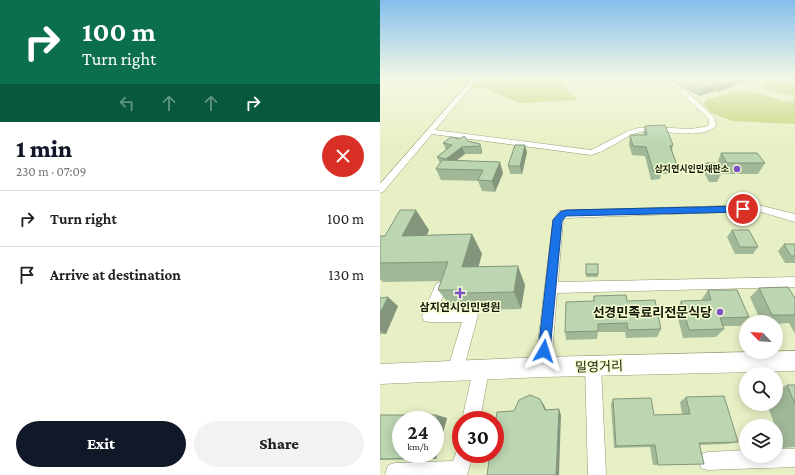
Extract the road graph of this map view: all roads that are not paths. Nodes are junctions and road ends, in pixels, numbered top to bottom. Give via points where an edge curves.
1 (456, 101) edge
2 (693, 101) edge
3 (430, 132) junction
4 (380, 190) edge
5 (795, 218) edge
6 (795, 282) edge
7 (440, 288) edge
8 (550, 288) junction
9 (795, 361) edge
10 (593, 366) junction
11 (543, 367) junction
12 (481, 370) junction
13 (455, 371) junction
14 (380, 374) edge
15 (473, 411) edge
16 (795, 458) edge
17 (708, 461) dead end
18 (462, 463) edge
19 (394, 475) edge
20 (596, 475) edge

1 - 3 street
2 - 3 street via 713,119 712,126 704,130 638,130 602,150 591,153
3 - 4 street
5 - 8 street via 758,208 566,213 558,220
6 - 8 street
7 - 13 street via 429,316 471,315
8 - 11 street
9 - 10 main road, 밀영거리
10 - 11 main road, 밀영거리
10 - 20 street
11 - 12 main road, 밀영거리
12 - 13 main road, 밀영거리
12 - 15 street
13 - 14 main road, 밀영거리
16 - 17 street
18 - 19 street via 460,470 395,472

